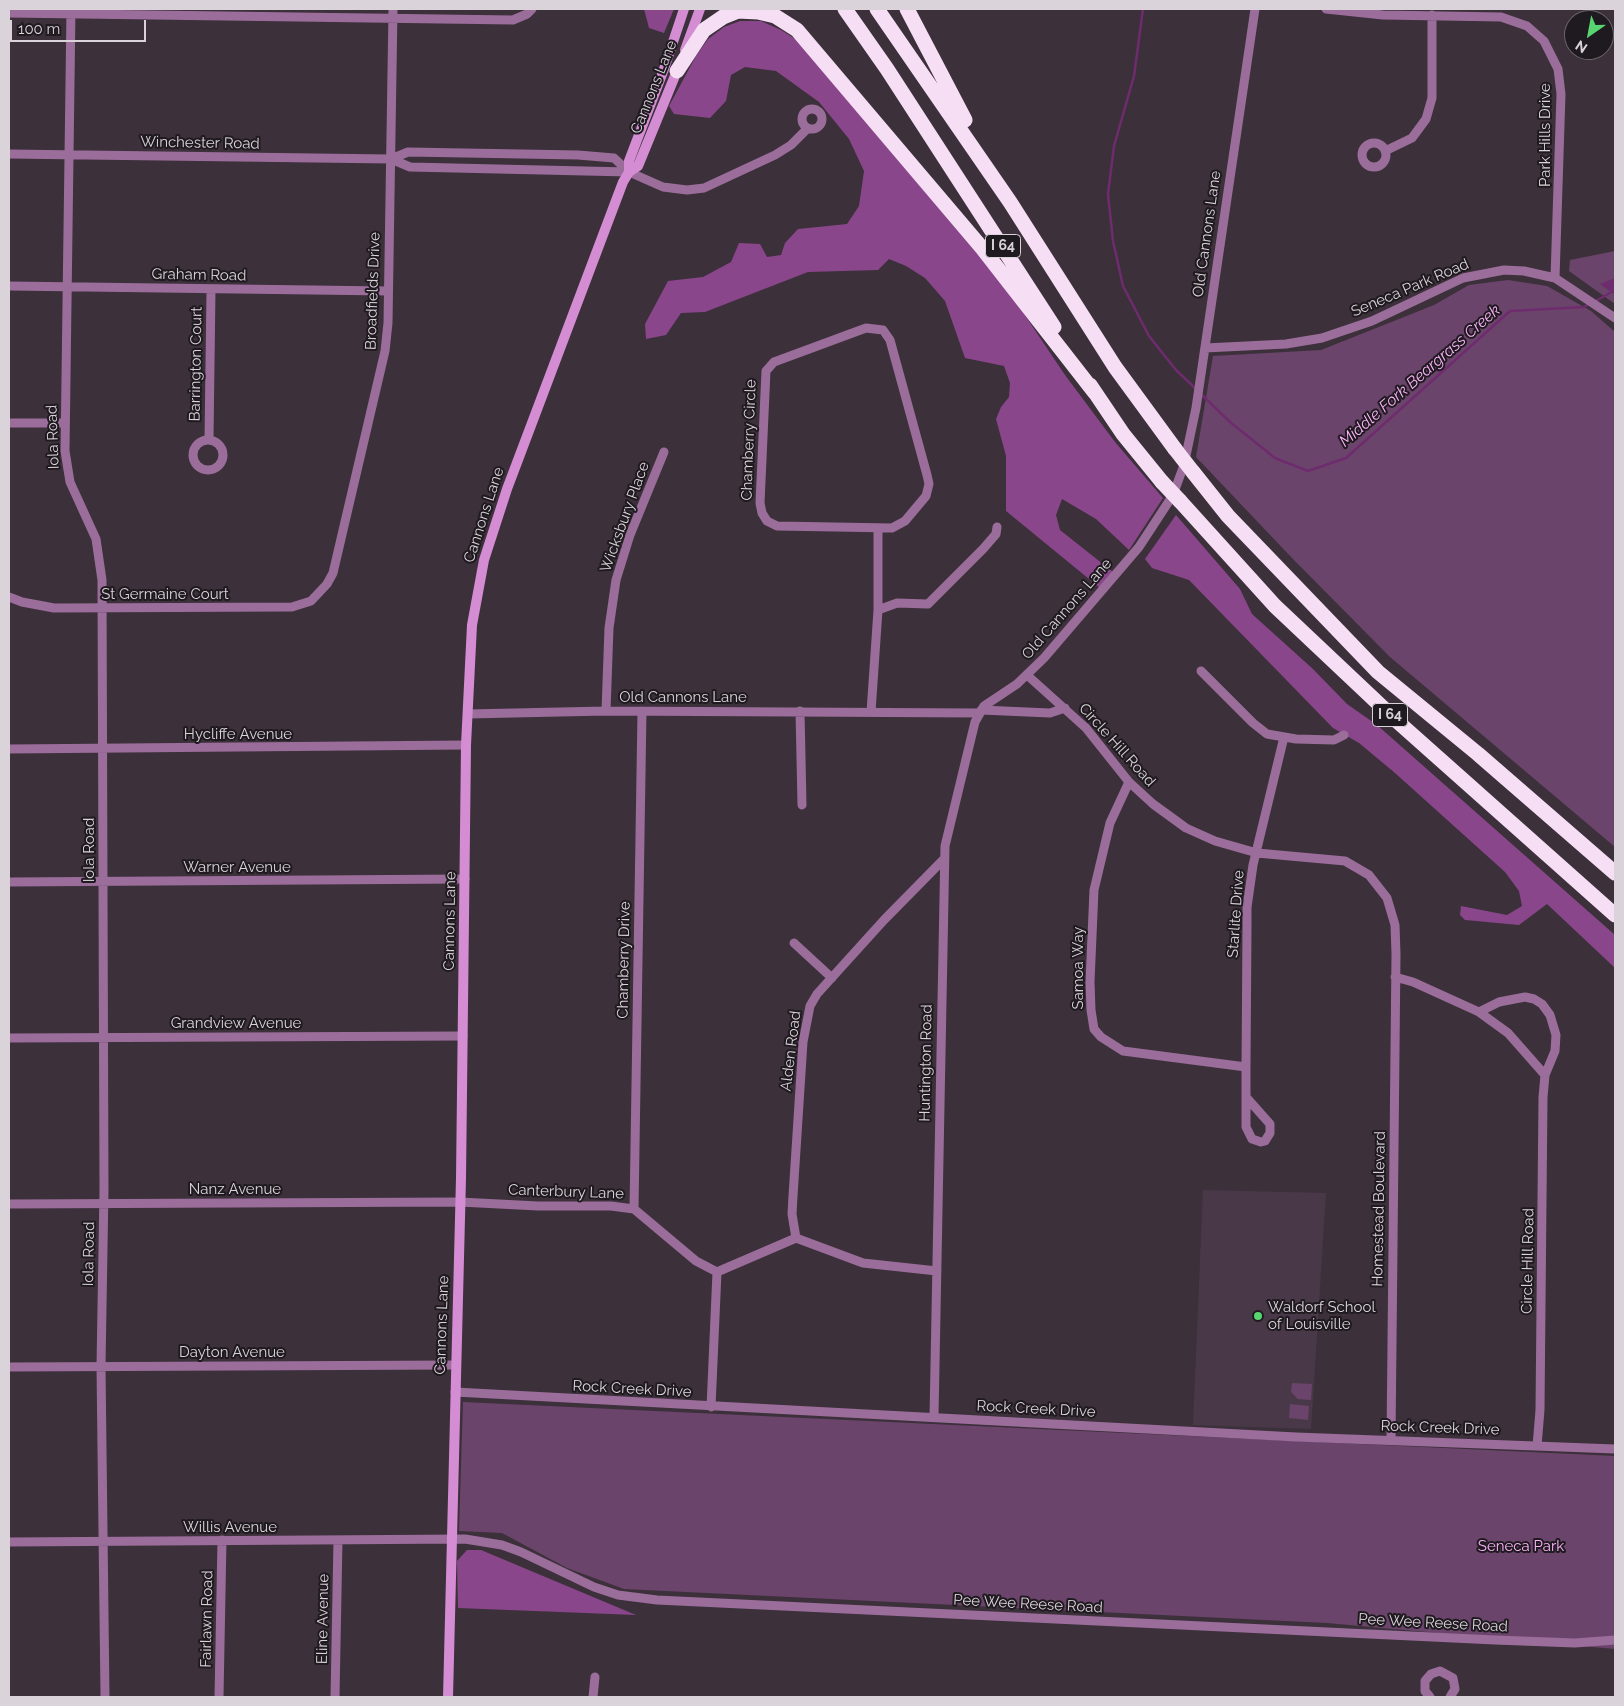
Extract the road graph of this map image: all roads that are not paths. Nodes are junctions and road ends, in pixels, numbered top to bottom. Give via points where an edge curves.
1 (393, 9) edge
2 (532, 9) edge
3 (684, 9) edge
4 (700, 9) edge
5 (779, 9) edge
6 (845, 9) edge
7 (877, 9) edge
8 (907, 9) edge
9 (1255, 9) edge
10 (1326, 9) edge
11 (71, 11) edge
12 (9, 13) edge
13 (1432, 15) junction
14 (392, 18) junction
15 (797, 30) junction
16 (672, 71) junction
17 (808, 128) dead end
18 (1386, 151) dead end
19 (9, 154) edge
20 (481, 154) junction
21 (69, 155) junction
22 (547, 155) junction
23 (391, 159) junction
24 (482, 168) junction
25 (547, 169) junction
26 (629, 172) junction
27 (1010, 202) junction
28 (1555, 278) junction
29 (9, 286) edge
30 (67, 287) junction
31 (211, 290) junction
32 (388, 291) junction
33 (1613, 316) edge
34 (1206, 348) junction
35 (1095, 393) junction
36 (9, 423) edge
37 (65, 423) junction
38 (209, 439) dead end
39 (664, 452) dead end
40 (998, 527) dead end
41 (878, 528) junction
42 (319, 594) joint
43 (9, 597) edge
44 (102, 608) junction
45 (878, 610) junction
46 (1202, 671) dead end
47 (1027, 675) junction
48 (1064, 708) junction
49 (606, 711) junction
50 (642, 711) junction
51 (800, 711) junction
52 (980, 711) junction
53 (871, 712) junction
54 (468, 714) junction
55 (1344, 735) dead end
56 (1284, 737) junction
57 (466, 745) junction
58 (103, 748) junction
59 (9, 749) edge
60 (1129, 782) junction
61 (802, 805) dead end
62 (1257, 853) junction
63 (944, 859) junction
64 (1615, 873) edge
65 (465, 879) junction
66 (9, 882) edge
67 (103, 883) junction
68 (1615, 914) edge
69 (794, 943) dead end
70 (1394, 977) junction
71 (832, 978) junction
72 (1479, 1012) junction
73 (463, 1036) junction
74 (104, 1037) junction
75 (9, 1038) edge
76 (1246, 1067) junction
77 (1545, 1076) junction
78 (1246, 1097) junction
79 (460, 1202) junction
80 (104, 1203) junction
81 (9, 1204) edge
82 (634, 1209) junction
83 (796, 1238) junction
84 (937, 1271) junction
85 (717, 1272) junction
86 (456, 1365) junction
87 (101, 1366) junction
88 (9, 1367) edge
89 (456, 1392) junction
90 (711, 1407) junction
91 (934, 1418) junction
92 (1391, 1440) junction
93 (1537, 1446) junction
94 (1615, 1449) edge
95 (452, 1538) junction
96 (104, 1540) junction
97 (222, 1540) junction
98 (338, 1540) junction
99 (9, 1542) edge
100 (1615, 1640) edge
101 (595, 1677) dead end
102 (105, 1697) edge
103 (219, 1697) edge
104 (335, 1697) edge
105 (448, 1697) edge
106 (593, 1697) edge
107 (1430, 1697) edge
108 (1450, 1697) edge

1 - 14 street, Broadfields Drive
2 - 14 street via 517,19
3 - 16 main road, Cannons Lane
4 - 16 main road, Cannons Lane
5 - 15 highway
6 - 35 highway, I 64 via 1010,257
7 - 27 highway, I 64
8 - 27 highway
9 - 34 street, Old Cannons Lane
10 - 13 street, Park Hills Drive
11 - 12 street
11 - 14 street
11 - 21 street, Iola Road
13 - 18 street via 1432,98 1426,119 1412,138
13 - 28 street, Park Hills Drive via 1494,17 1519,22 1544,41 1555,60 1561,94
14 - 23 street, Broadfields Drive
15 - 16 highway via 775,16 738,11 722,17 704,30
15 - 35 highway via 986,254
16 - 26 main road, Cannons Lane via 638,166
17 - 26 street, Winchester Road via 791,145 704,188 663,187
19 - 21 street, Winchester Road
20 - 22 street, Winchester Road
20 - 23 street, Winchester Road via 408,152
20 - 24 street
21 - 23 street, Winchester Road
21 - 30 street, Iola Road
22 - 25 street
22 - 26 street, Winchester Road via 614,158
23 - 24 street, Winchester Road via 410,167
23 - 32 street, Broadfields Drive
24 - 25 street, Winchester Road
25 - 26 street, Winchester Road
26 - 54 main road, Cannons Lane via 494,526 480,577 472,625
27 - 64 highway, I 64, bridge via 1115,367 1234,523 1378,672
28 - 33 street, Seneca Park Road
28 - 34 street, Seneca Park Road via 1524,270 1488,271 1436,289 1372,321 1322,338 1276,345
29 - 30 street, Graham Road
30 - 31 street, Graham Road
30 - 37 street, Iola Road
31 - 32 street, Graham Road
31 - 38 street, Barrington Court
32 - 42 street, Broadfields Drive via 382,369 333,573
34 - 47 street, Old Cannons Lane via 1184,465 1168,502 1139,547
35 - 68 highway, I 64, bridge via 1162,482 1275,606 1398,722
36 - 37 street
37 - 44 street, Iola Road via 68,475 91,524 99,552
39 - 49 street, Wicksbury Place via 630,535 616,580
40 - 45 street via 983,549 928,604 897,603
41 - 41 street, Chamberry Circle via 780,527 767,520 760,503 764,381 768,366 850,332 871,327 883,330 890,340 929,484 926,496 905,521 892,528
41 - 45 street
42 - 44 street, St Germaine Court via 304,604 292,607
43 - 44 street, St Germaine Court via 42,606
44 - 58 street, Iola Road
45 - 53 street
46 - 56 street via 1253,723 1267,734
47 - 48 street, Circle Hill Road
47 - 52 street, Old Cannons Lane
48 - 52 street via 1050,713
48 - 60 street, Circle Hill Road via 1086,728
49 - 50 street, Old Cannons Lane
49 - 54 street, Old Cannons Lane
50 - 51 street, Old Cannons Lane
50 - 82 street, Chamberry Drive
51 - 53 street, Old Cannons Lane
51 - 61 street
52 - 53 street, Old Cannons Lane
52 - 63 street, Huntington Road via 974,722
54 - 57 main road, Cannons Lane
55 - 56 street via 1334,740
56 - 62 street, Starlite Drive
57 - 58 street, Hycliffe Avenue
57 - 65 main road, Cannons Lane
58 - 59 street, Hycliffe Avenue
58 - 67 street, Iola Road
60 - 62 street, Circle Hill Road via 1186,828 1215,841
60 - 76 street, Samoa Way via 1110,823 1094,890 1090,982 1094,1029 1112,1046 1123,1050
62 - 70 street, Circle Hill Road via 1336,859 1369,875 1387,898 1393,916 1396,941
62 - 76 street, Starlite Drive via 1247,906
63 - 71 street, Alden Road
63 - 84 street, Huntington Road
65 - 67 street, Warner Avenue
65 - 73 main road, Cannons Lane
66 - 67 street, Warner Avenue
67 - 74 street, Iola Road
69 - 71 street
70 - 72 street via 1413,982
70 - 92 street, Homestead Boulevard
71 - 83 street, Alden Road via 810,1006 803,1042 792,1214
72 - 77 street via 1508,1033
72 - 77 street, Circle Hill Road via 1500,1002 1526,997 1542,1004 1550,1015 1556,1035 1555,1051
73 - 74 street, Grandview Avenue
73 - 79 main road, Cannons Lane
74 - 75 street, Grandview Avenue
74 - 80 street, Iola Road
76 - 78 street, Starlite Drive
77 - 93 street, Circle Hill Road
78 - 78 street, Starlite Drive via 1248,1134 1256,1141 1265,1141 1270,1133 1270,1124
79 - 80 street, Nanz Avenue
79 - 82 street, Canterbury Lane
79 - 86 main road, Cannons Lane
80 - 81 street, Nanz Avenue
80 - 87 street, Iola Road
82 - 85 street, Canterbury Lane via 696,1261
83 - 84 street via 863,1262
83 - 85 street
84 - 91 street, Huntington Road
85 - 90 street
86 - 87 street, Dayton Avenue
86 - 89 main road, Cannons Lane
87 - 88 street, Dayton Avenue
87 - 96 street, Iola Road
89 - 90 street, Rock Creek Drive
89 - 95 main road, Cannons Lane
90 - 91 street, Rock Creek Drive
91 - 92 street, Rock Creek Drive
92 - 93 street, Rock Creek Drive
93 - 94 street, Rock Creek Drive
95 - 98 street, Willis Avenue
95 - 100 street, Pee Wee Reese Road via 502,1545 594,1588 657,1600 1495,1640 1574,1643
95 - 105 main road, Cannons Lane
96 - 97 street, Willis Avenue
96 - 99 street, Willis Avenue
96 - 102 street, Iola Road
97 - 98 street, Willis Avenue
97 - 103 street, Fairlawn Road
98 - 104 street, Eline Avenue
101 - 106 street
107 - 108 street via 1425,1691 1425,1681 1440,1671 1453,1678 1455,1689

